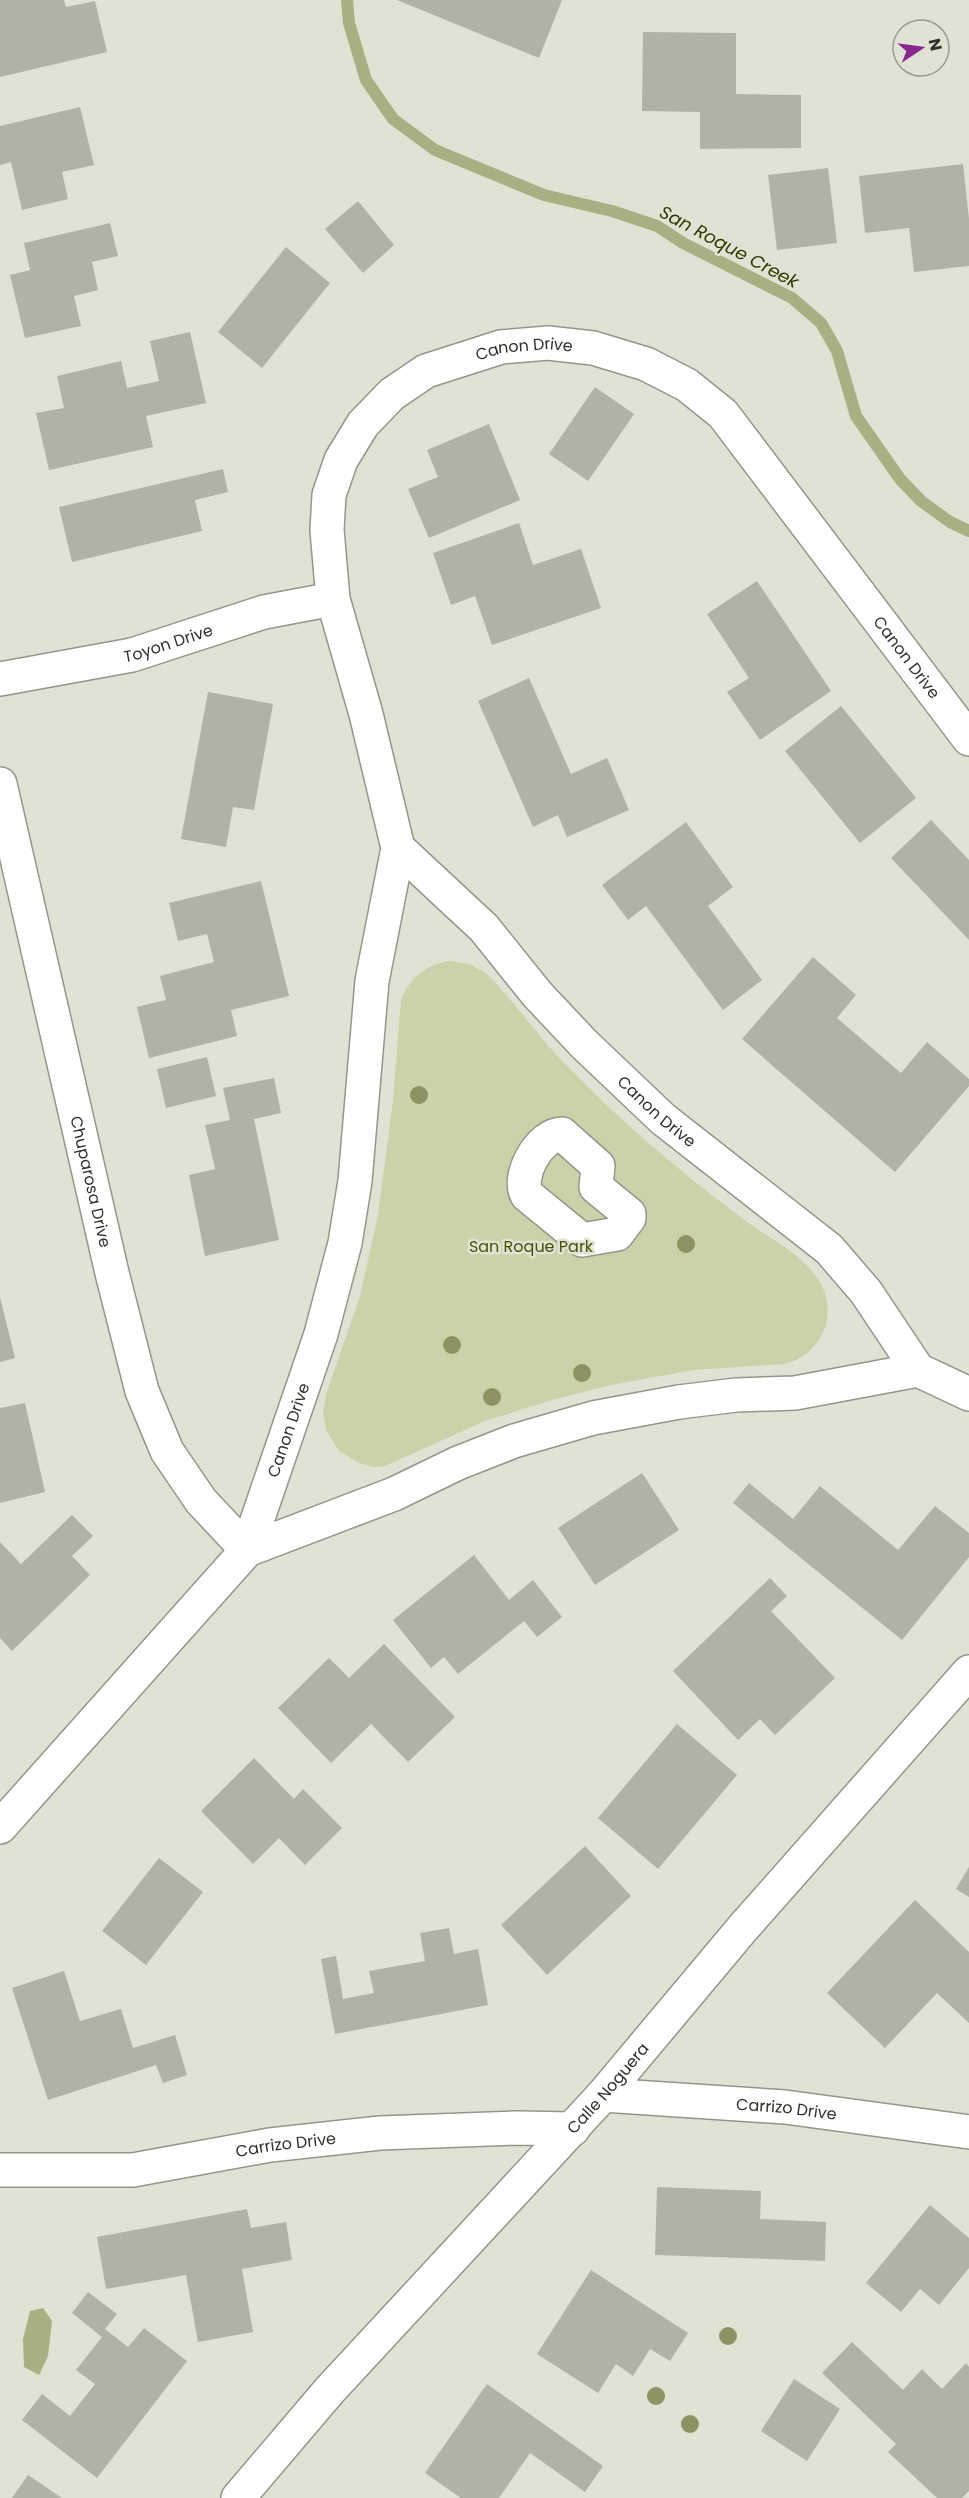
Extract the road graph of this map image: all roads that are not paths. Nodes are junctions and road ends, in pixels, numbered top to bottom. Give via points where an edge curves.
1 (333, 599) junction
2 (0, 678) edge
3 (969, 739) edge
4 (0, 784) edge
5 (398, 848) junction
6 (918, 1370) junction
7 (969, 1394) edge
8 (247, 1550) junction
9 (969, 1672) edge
10 (0, 1827) edge
11 (603, 2095) junction
12 (573, 2129) junction
13 (969, 2132) edge
14 (0, 2170) edge
15 (238, 2498) edge

1 - 2 street, Toyon Drive via 264,612 132,655
1 - 3 street, Canon Drive via 327,530 329,495 341,460 357,433 392,394 426,372 501,347 548,344 593,348 646,364 687,385 723,414
1 - 5 street, Canon Drive
4 - 8 street, Chuparosa Drive via 142,1391 167,1451 201,1501
5 - 6 street, Canon Drive via 484,928 537,994 663,1119 829,1249 866,1292
5 - 8 street, Canon Drive via 372,981 357,1158 345,1243 321,1334
6 - 7 street
6 - 8 street, Canon Drive via 795,1393 736,1395 593,1418 514,1441 394,1494
8 - 10 street, Canon Drive
9 - 11 street, Calle Noguera via 742,1929
11 - 12 street, Calle Noguera
11 - 13 street, Carrizo Drive via 785,2107
12 - 14 street, Carrizo Drive via 518,2127 380,2133 270,2145 133,2170
12 - 15 street, Calle Noguera via 329,2391

